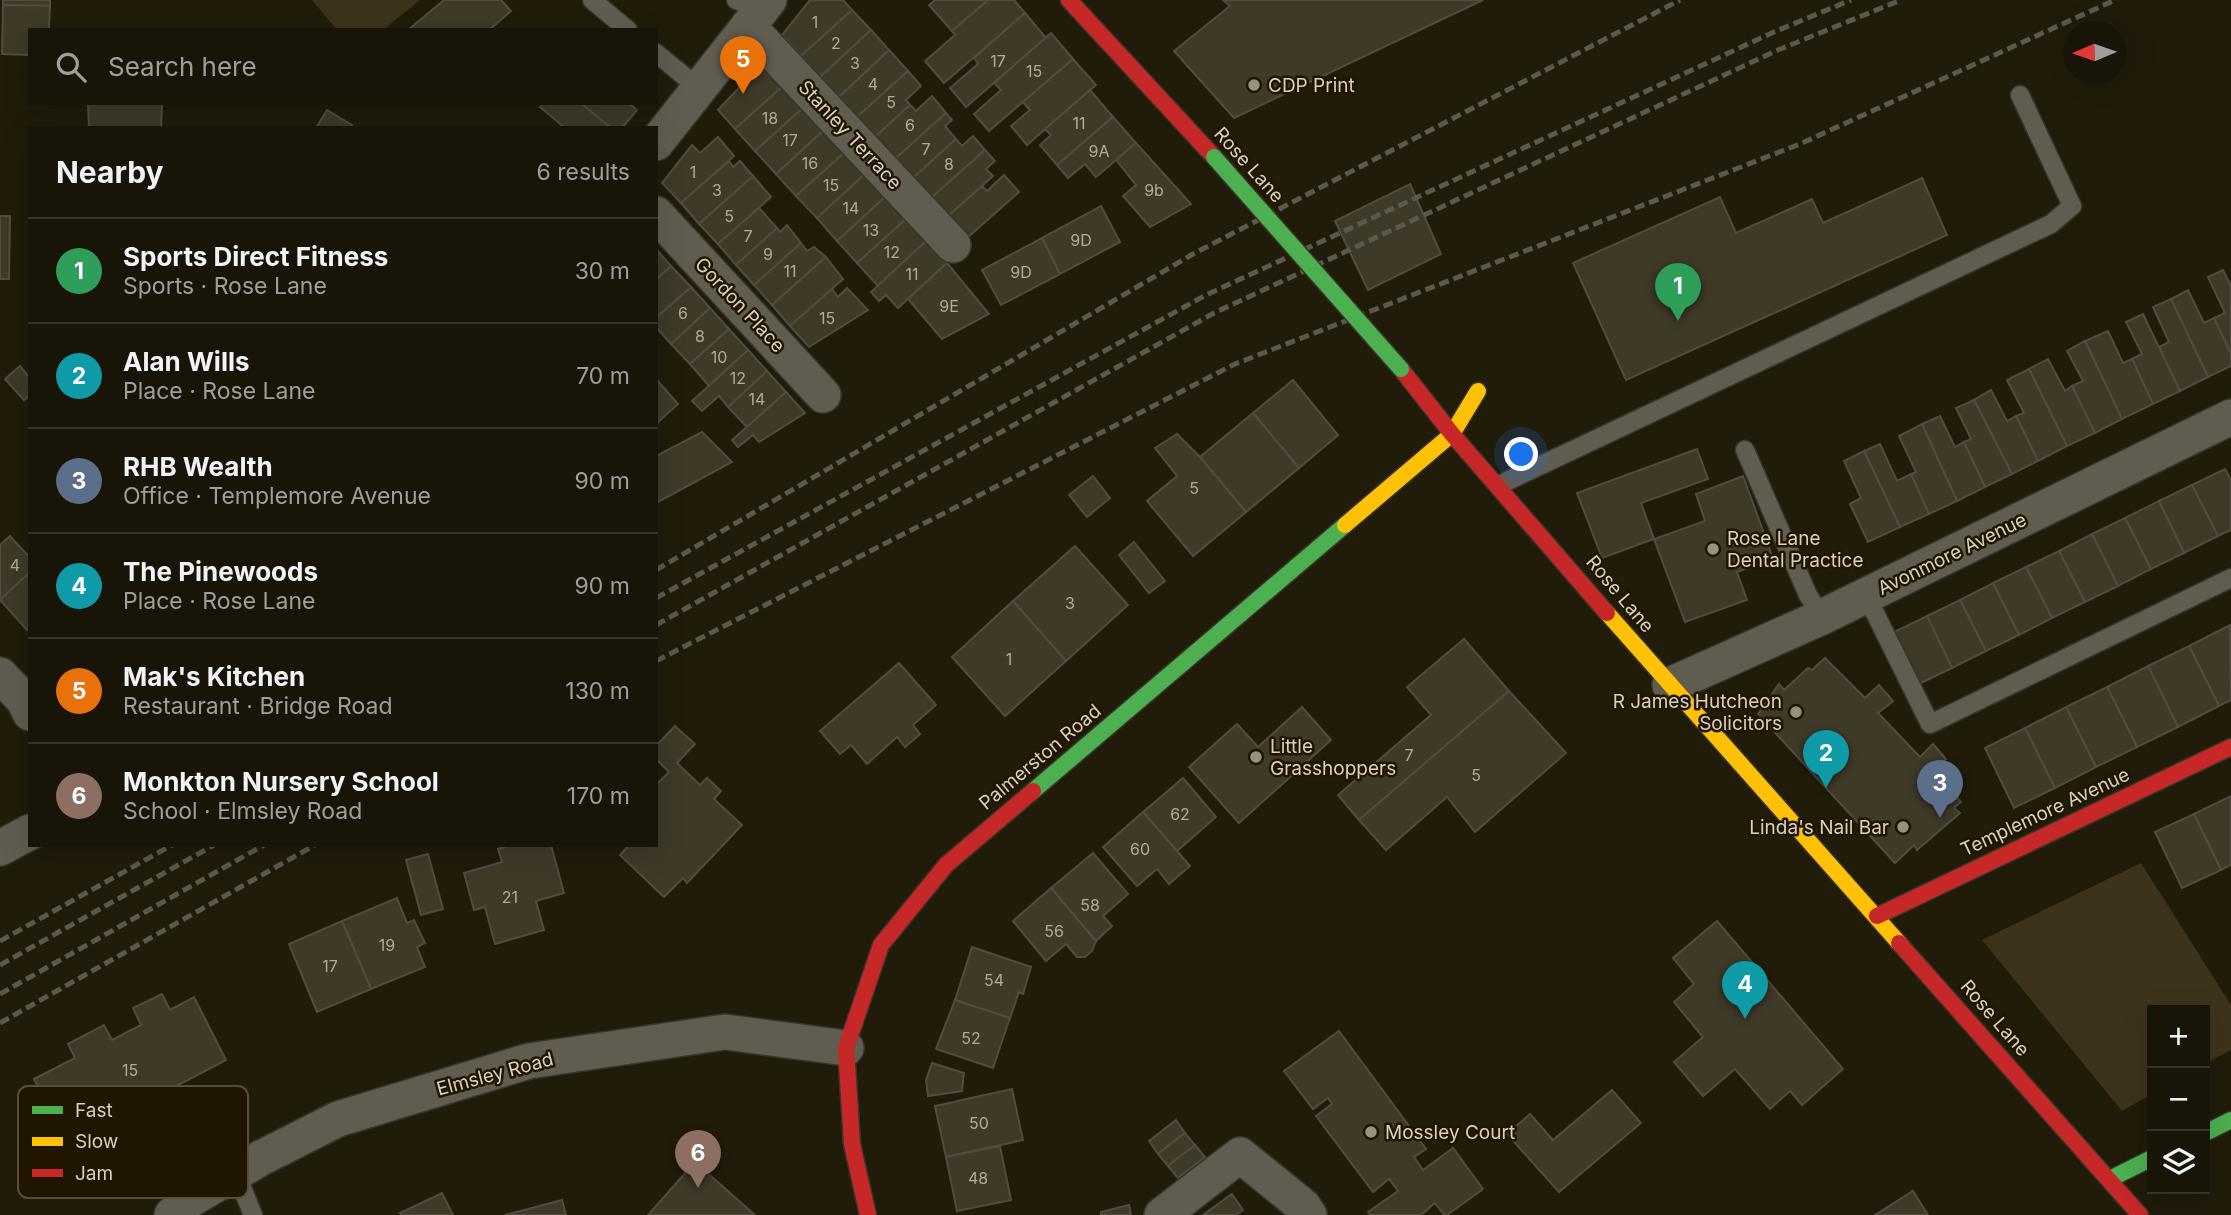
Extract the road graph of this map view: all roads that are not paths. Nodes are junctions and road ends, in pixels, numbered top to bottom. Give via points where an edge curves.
1 (592, 0) edge
2 (1069, 0) edge
3 (754, 9) edge
4 (626, 28) edge
5 (658, 55) edge
6 (699, 89) junction
7 (2020, 96) dead end
8 (658, 140) edge
9 (658, 216) edge
10 (953, 245) dead end
11 (1478, 391) dead end
12 (823, 395) dead end
13 (2231, 417) edge
14 (1452, 434) junction
15 (1745, 450) dead end
16 (1499, 485) junction
17 (2231, 578) edge
18 (1866, 595) junction
19 (1822, 617) junction
20 (0, 675) edge
21 (1670, 685) junction
22 (28, 700) edge
23 (2231, 747) edge
24 (28, 833) edge
25 (0, 848) edge
26 (1877, 916) junction
27 (846, 1048) junction
28 (2231, 1120) edge
29 (2209, 1131) edge
30 (2147, 1160) edge
31 (248, 1166) edge
32 (2110, 1179) junction
33 (193, 1198) edge
34 (246, 1198) edge
35 (172, 1215) edge
36 (253, 1215) edge
37 (869, 1215) edge
38 (1162, 1215) edge
39 (1309, 1215) edge
40 (2140, 1215) edge

1 - 4 lane
2 - 14 street, Rose Lane, bridge via 1214,157 1401,369
3 - 6 street
3 - 10 street, Stanley Terrace
5 - 6 lane
6 - 8 street
7 - 16 lane via 2072,206 2051,224
9 - 12 street, Gordon Place
11 - 14 street, Palmerston Road
13 - 18 street, Avonmore Avenue
14 - 16 street, Rose Lane
14 - 27 street, Palmerston Road via 946,865 881,945
15 - 19 lane via 1808,595
16 - 21 street, Rose Lane
17 - 18 lane via 1930,724
18 - 19 street, Avonmore Avenue
19 - 21 street, Avonmore Avenue
20 - 22 street
21 - 26 street, Rose Lane
23 - 26 street, Templemore Avenue
24 - 25 street
26 - 32 street, Rose Lane
27 - 31 street, Elmsley Road via 725,1032 529,1061 338,1119
27 - 37 street, Palmerston Road via 852,1144
28 - 29 street
30 - 32 street
32 - 40 street, Rose Lane
33 - 35 street, Elmsley Road
34 - 36 lane
38 - 39 street via 1240,1155

